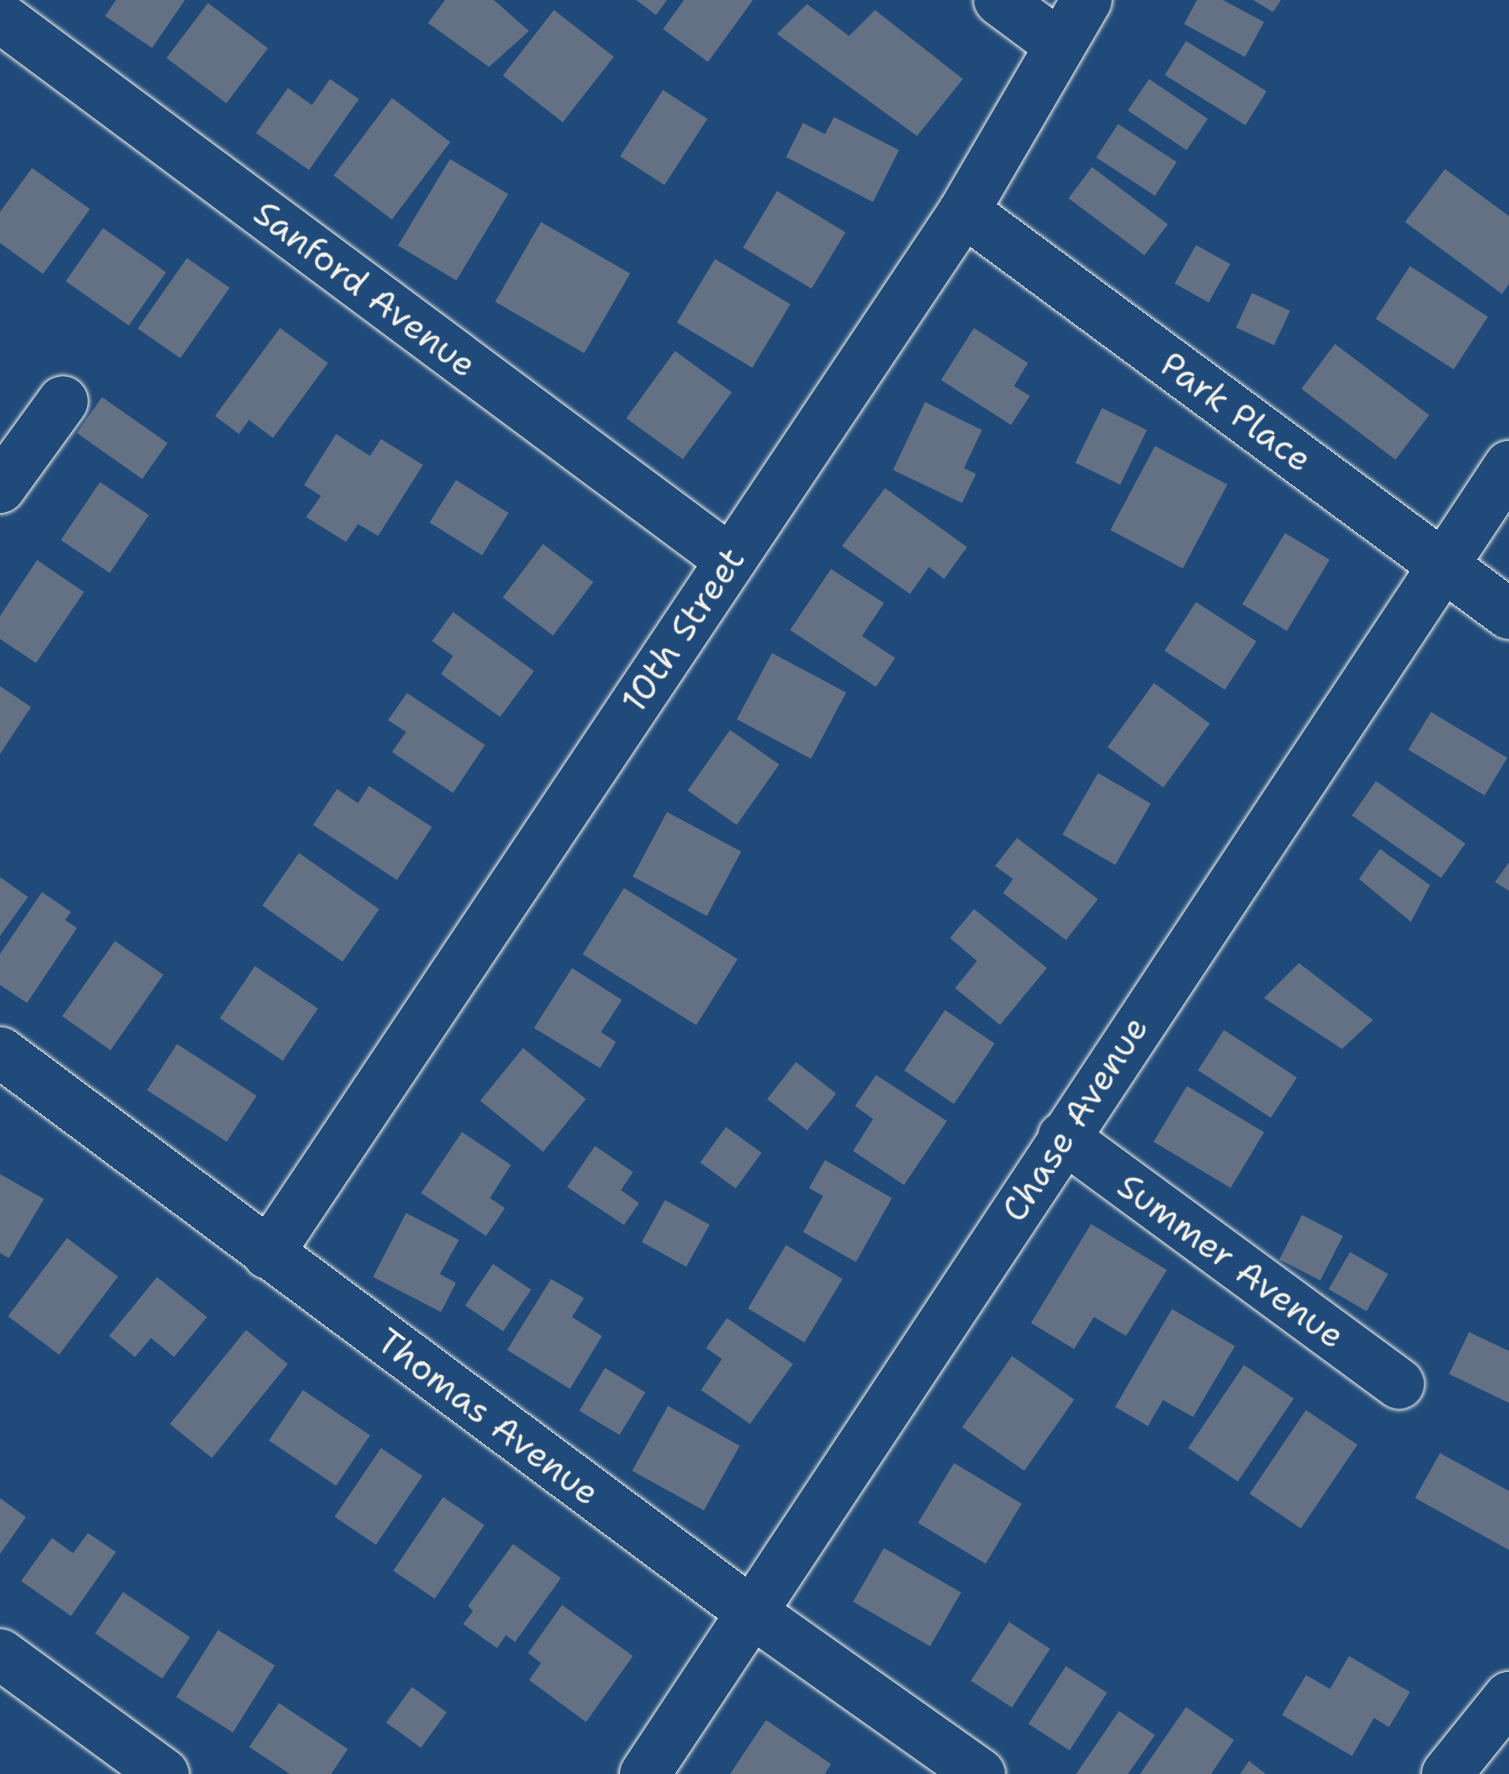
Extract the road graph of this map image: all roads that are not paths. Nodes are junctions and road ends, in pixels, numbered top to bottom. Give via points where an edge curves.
1 (999, 0) edge
2 (1088, 0) edge
3 (0, 18) edge
4 (1057, 43) junction
5 (964, 211) junction
6 (63, 402) dead end
7 (1509, 466) edge
8 (0, 488) edge
9 (730, 560) junction
10 (1442, 563) junction
11 (1509, 614) edge
12 (0, 1052) edge
13 (1063, 1137) junction
14 (268, 1254) junction
15 (1400, 1384) dead end
16 (750, 1612) junction
17 (0, 1654) edge
18 (1509, 1697) edge
19 (164, 1774) edge
20 (645, 1774) edge
21 (980, 1774) edge
22 (1446, 1774) edge

1 - 4 street
2 - 4 street, 10th Street
3 - 9 street, Sanford Avenue
4 - 5 street, 10th Street
5 - 9 street, 10th Street
5 - 10 street, Park Place
6 - 8 street
7 - 10 street, Chase Avenue
9 - 14 street, 10th Street
10 - 11 street, Park Place
10 - 13 street, Chase Avenue
12 - 14 street, Thomas Avenue
13 - 15 street, Summer Avenue
13 - 16 street, Chase Avenue
14 - 16 street, Thomas Avenue
16 - 20 street, Chase Avenue
16 - 21 street, Thomas Avenue
17 - 19 street
18 - 22 street

